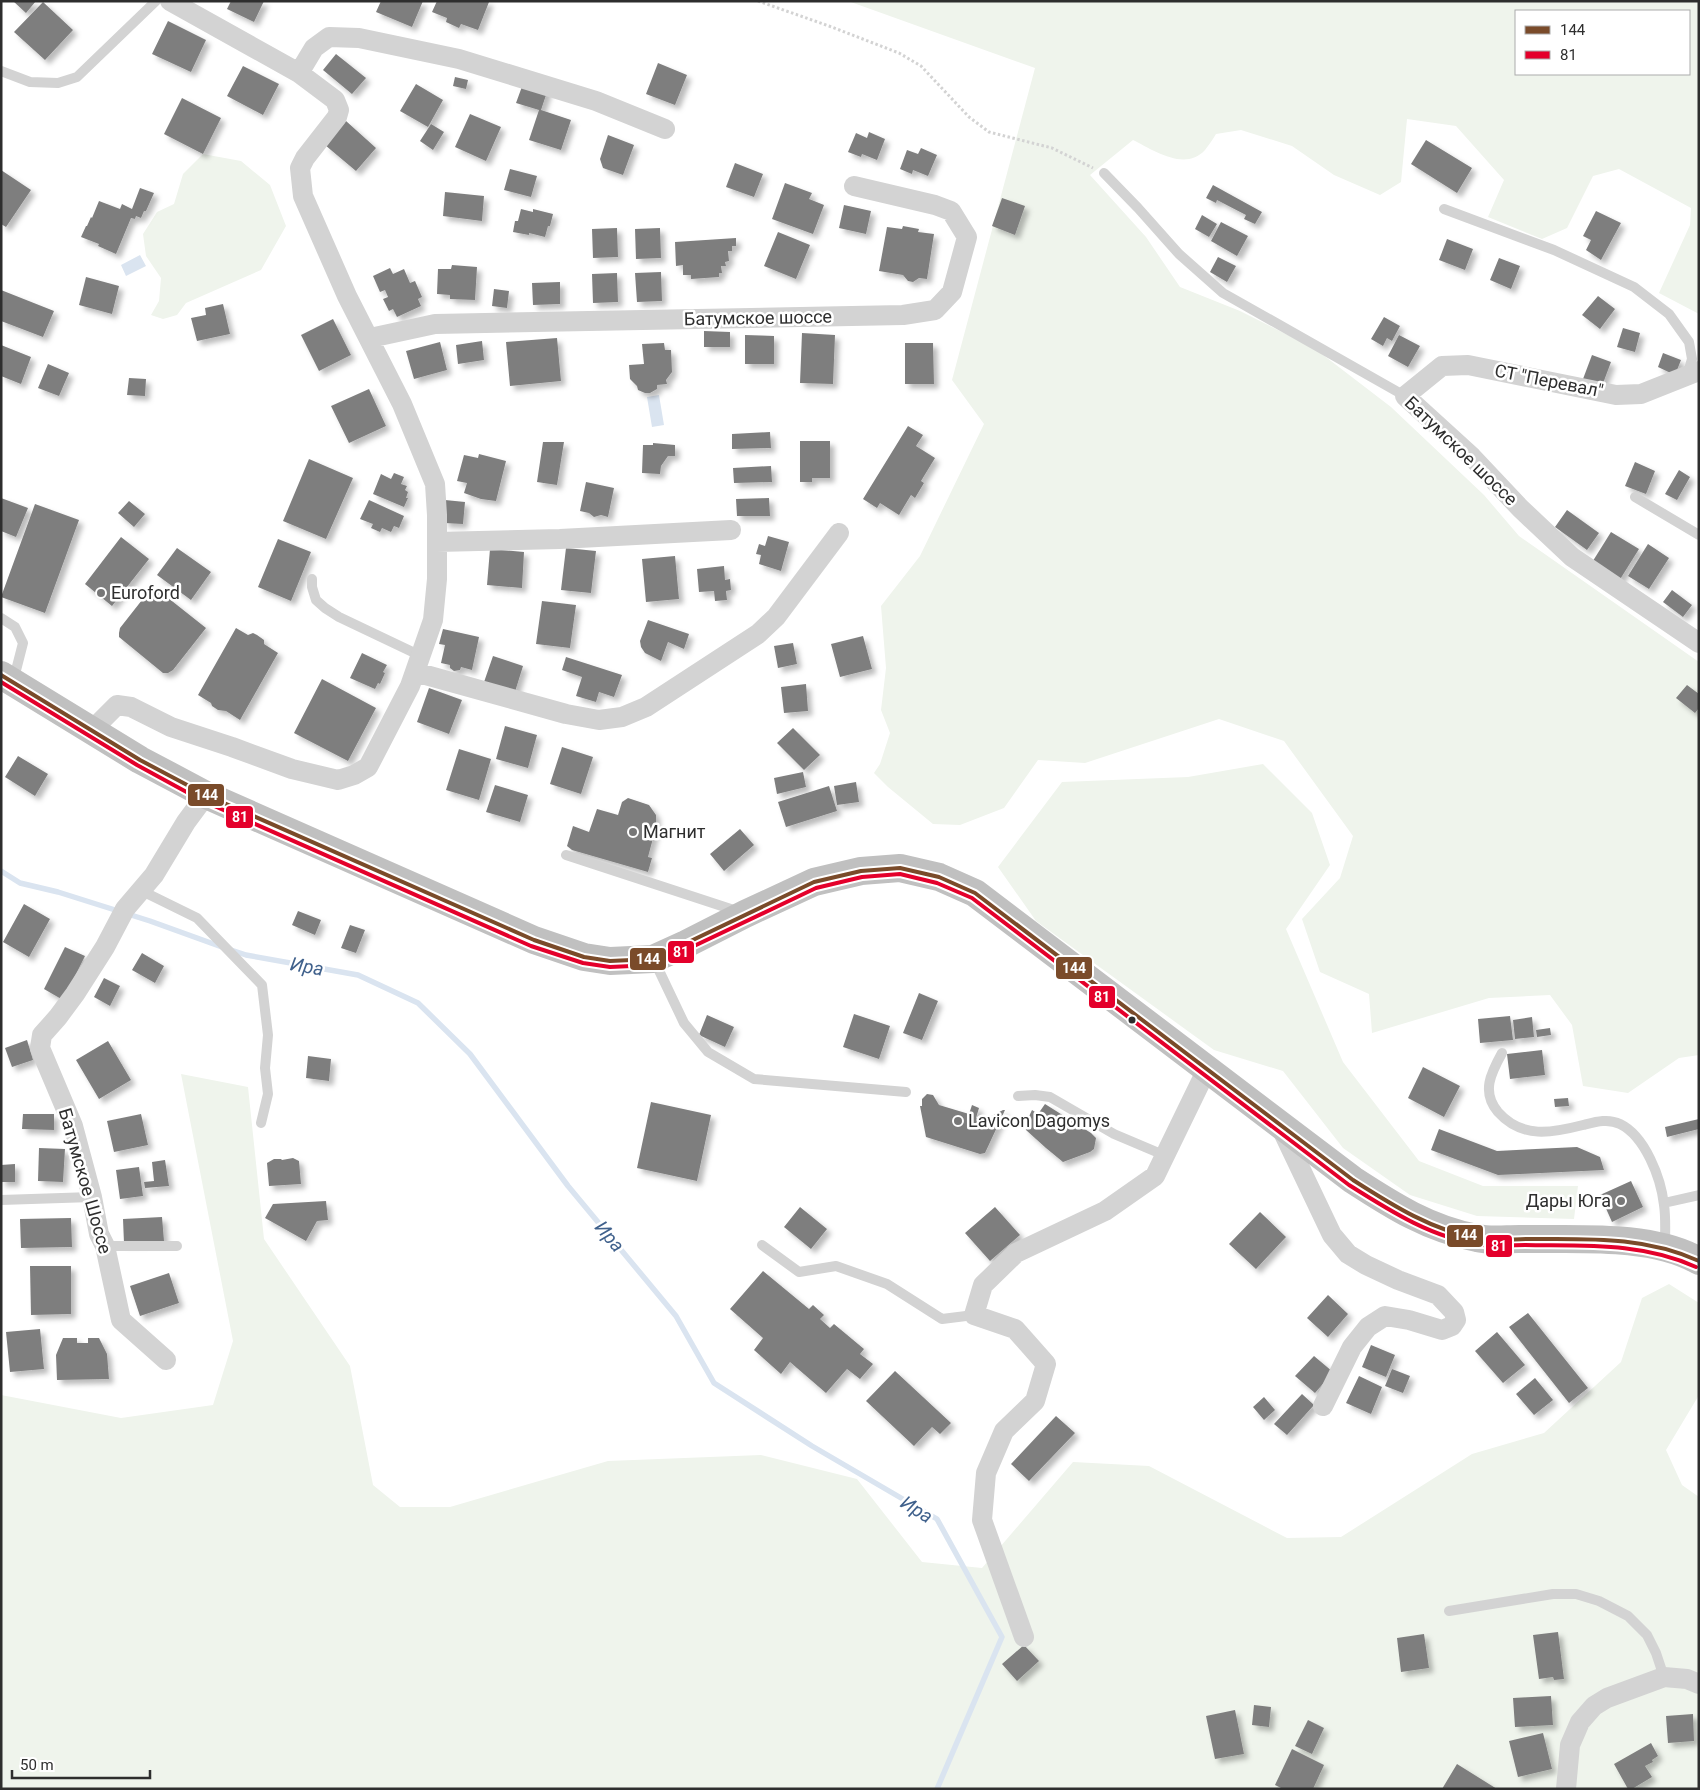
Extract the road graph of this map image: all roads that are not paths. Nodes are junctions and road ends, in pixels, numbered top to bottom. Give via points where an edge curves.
1 (156, 1) edge
2 (170, 1) edge
3 (1, 71) edge
4 (299, 73) junction
5 (665, 129) dead end
6 (1104, 173) road end
7 (854, 186) dead end
8 (1444, 209) dead end
9 (370, 338) junction
10 (1693, 374) edge
11 (1405, 396) junction
12 (1635, 497) dead end
13 (731, 530) dead end
14 (839, 533) dead end
15 (1699, 534) edge
16 (437, 542) junction
17 (312, 579) dead end
18 (1, 618) edge
19 (1699, 643) edge
20 (418, 664) junction
21 (7, 679) edge
22 (91, 731) junction
23 (206, 795) junction
24 (566, 855) dead end
25 (140, 890) junction
26 (745, 914) junction
27 (653, 959) junction
28 (1502, 1053) dead end
29 (1207, 1069) junction
30 (906, 1092) dead end
31 (1018, 1096) dead end
32 (261, 1123) dead end
33 (1279, 1124) junction
34 (1166, 1156) junction
35 (1699, 1195) edge
36 (92, 1197) junction
37 (1, 1200) edge
38 (1664, 1204) junction
39 (762, 1245) dead end
40 (105, 1246) junction
41 (177, 1246) dead end
42 (1665, 1247) junction
43 (1699, 1261) edge
44 (974, 1315) junction
45 (166, 1360) dead end
46 (1324, 1406) dead end
47 (1449, 1611) dead end
48 (1024, 1637) dead end
49 (1664, 1677) junction
50 (1699, 1684) edge
51 (1566, 1789) edge

1 - 3 lane via 77,78 58,83 30,82
2 - 4 street
4 - 5 street via 314,48 329,37 359,38 459,59 596,101
4 - 9 street via 335,100 339,110 300,168 303,196 347,296
6 - 11 lane, Батумское шоссе via 1179,254 1223,293
7 - 9 street, Батумское шоссе via 951,211 967,237 952,292 935,310 903,315 434,324
8 - 10 lane via 1554,250 1634,286 1669,314 1689,342
9 - 16 street via 402,404 434,484
10 - 11 street, СТ "Перевал" via 1642,394 1616,395 1468,365 1442,366
11 - 19 street, Батумское шоссе via 1472,457 1572,557
12 - 15 lane
13 - 16 street
14 - 20 street via 776,617 758,634 646,707 622,717 599,720 566,714
16 - 20 street via 433,620
17 - 20 lane via 316,600
18 - 21 lane via 15,627 23,643
20 - 22 street via 368,767 338,780 292,770 171,727 131,707 118,705
21 - 22 highway
22 - 23 highway
23 - 25 street, Батумское Шоссе via 154,875
23 - 27 highway via 534,940 584,957 610,961
24 - 26 lane
25 - 32 lane via 197,918 262,984 268,1035 268,1094
25 - 36 street, Батумское Шоссе via 125,909 75,994 42,1035 40,1048 73,1126
26 - 27 highway
26 - 29 highway via 814,882 861,871 900,868 939,877 975,893
27 - 30 lane via 684,1023 708,1052 754,1079
28 - 38 lane via 1488,1085 1491,1104 1507,1121 1529,1131 1554,1132 1600,1120 1619,1124 1637,1137 1654,1166
29 - 33 highway
29 - 34 street
31 - 34 lane via 1050,1097 1114,1134
33 - 42 highway via 1396,1208 1445,1229 1478,1239 1635,1241
33 - 46 street via 1332,1235 1348,1254 1398,1280 1438,1294 1454,1312 1456,1320 1452,1326 1442,1330 1385,1316 1368,1327 1352,1346
34 - 44 street via 1155,1176 1105,1211 1016,1252 983,1285
35 - 38 lane
36 - 37 lane
36 - 40 street, Батумское Шоссе via 99,1234
38 - 42 lane
39 - 44 lane via 799,1272 836,1266 887,1284 942,1319
40 - 41 lane
40 - 45 street, Батумское Шоссе via 121,1320
42 - 43 highway
44 - 48 street via 1015,1330 1046,1364 1035,1402 1004,1431 986,1474 982,1520
47 - 49 lane via 1553,1594 1576,1594 1599,1601 1628,1616 1648,1635
49 - 50 street via 1687,1679
49 - 51 street via 1607,1698 1594,1706 1580,1722 1570,1745

